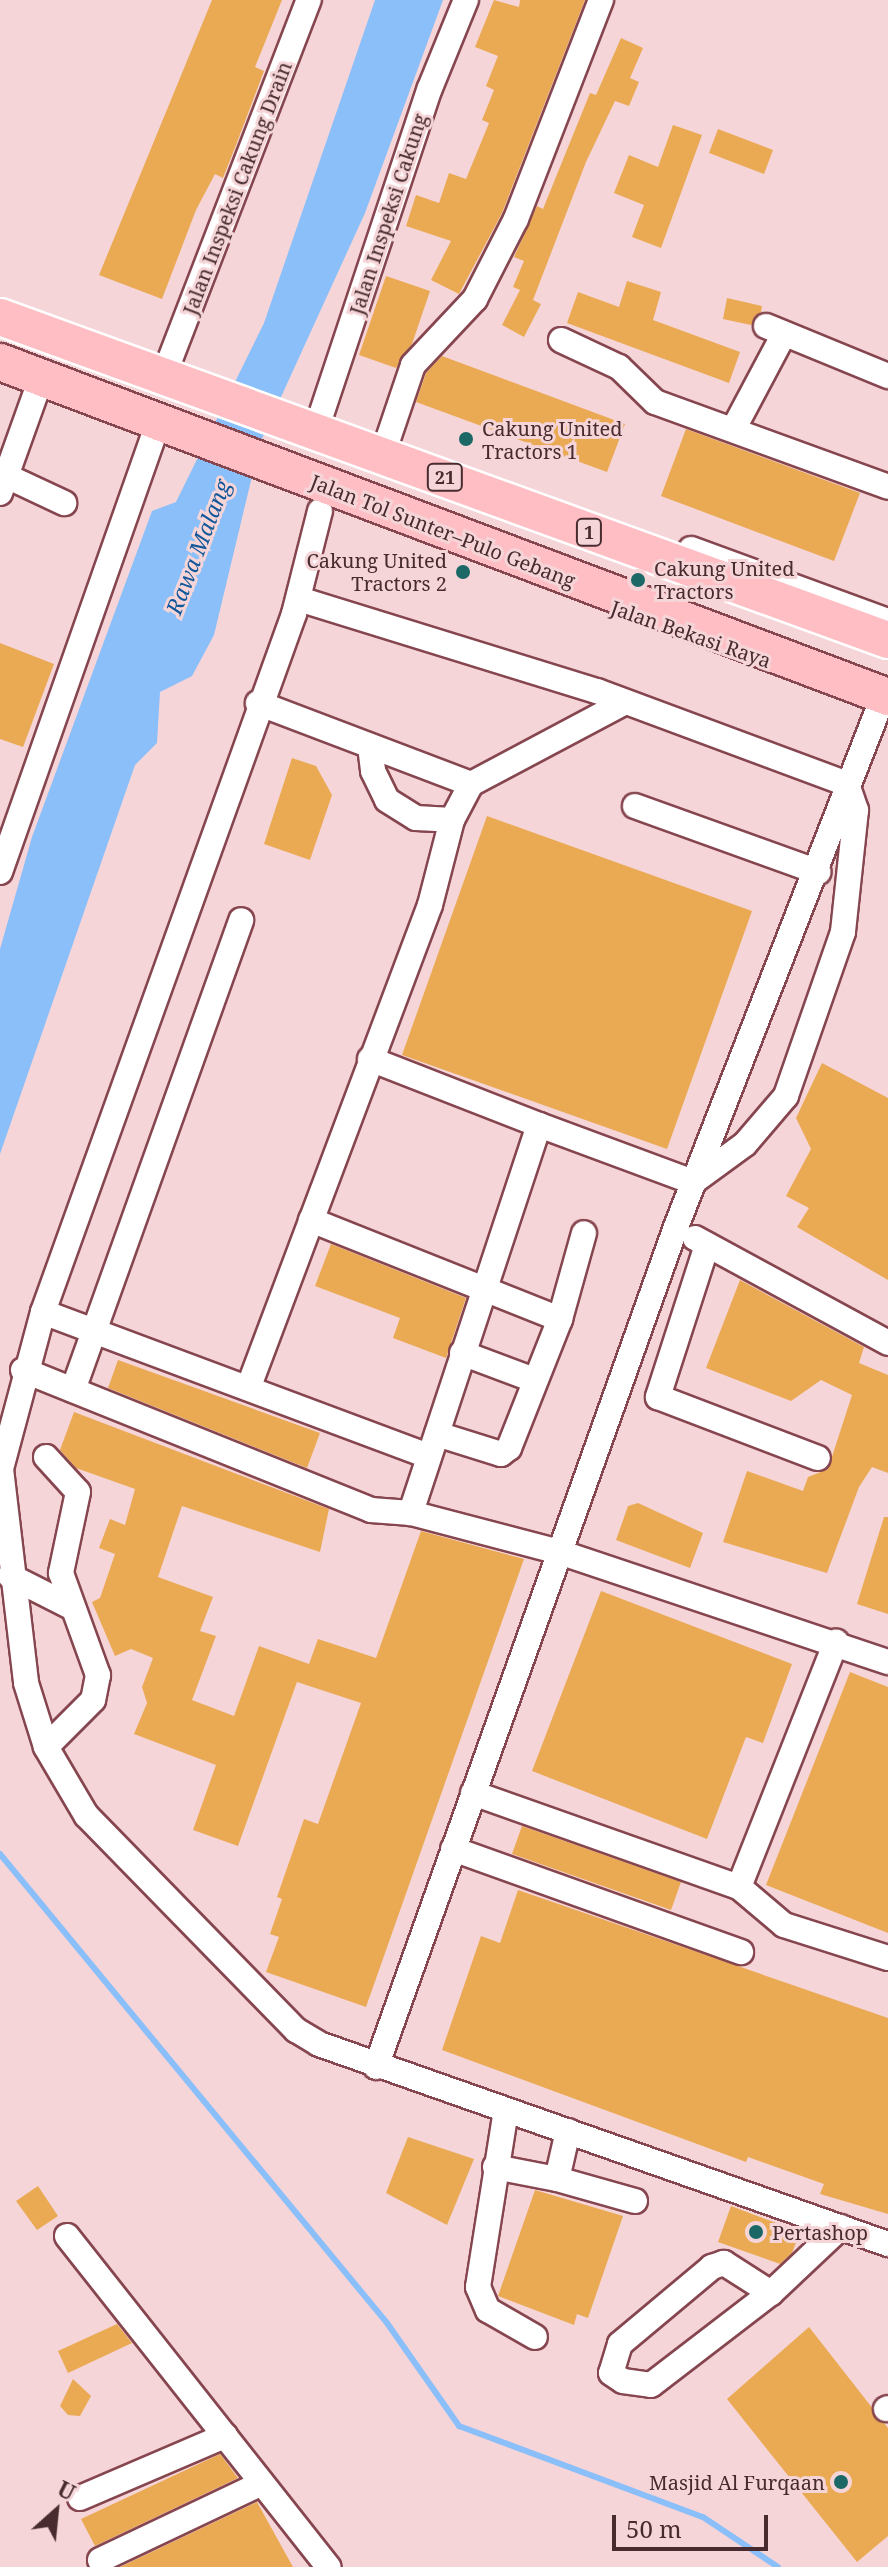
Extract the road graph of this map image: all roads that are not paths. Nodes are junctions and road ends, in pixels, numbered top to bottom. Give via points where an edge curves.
1 (309, 0) edge
2 (466, 0) edge
3 (601, 0) edge
4 (0, 314) edge
5 (561, 340) dead end
6 (0, 362) edge
7 (888, 376) edge
8 (0, 383) edge
9 (197, 383) junction
10 (32, 402) junction
11 (303, 418) junction
12 (734, 428) junction
13 (387, 442) junction
14 (164, 444) junction
15 (2, 480) edge
16 (888, 487) edge
17 (64, 503) dead end
18 (307, 507) junction
19 (299, 599) junction
20 (888, 621) edge
21 (888, 642) edge
22 (886, 696) edge
23 (625, 702) junction
24 (258, 703) junction
25 (370, 746) junction
26 (471, 784) junction
27 (847, 784) junction
28 (635, 806) dead end
29 (452, 820) junction
30 (0, 872) edge
31 (818, 872) junction
32 (241, 920) dead end
33 (370, 1059) junction
34 (539, 1125) junction
35 (693, 1182) junction
36 (311, 1220) junction
37 (676, 1227) junction
38 (584, 1233) dead end
39 (707, 1245) junction
40 (483, 1286) junction
41 (43, 1312) junction
42 (560, 1319) junction
43 (94, 1330) junction
44 (888, 1343) edge
45 (462, 1353) junction
46 (23, 1370) junction
47 (534, 1380) junction
48 (249, 1386) junction
49 (73, 1390) junction
50 (433, 1445) junction
51 (46, 1457) dead end
52 (818, 1458) dead end
53 (411, 1513) junction
54 (556, 1551) junction
55 (10, 1576) junction
56 (71, 1607) junction
57 (836, 1642) junction
58 (888, 1662) edge
59 (46, 1747) junction
60 (473, 1793) junction
61 (453, 1849) junction
62 (739, 1887) junction
63 (741, 1952) dead end
64 (888, 1958) edge
65 (376, 2067) junction
66 (506, 2110) junction
67 (568, 2131) junction
68 (495, 2167) junction
69 (557, 2179) junction
70 (635, 2201) dead end
71 (841, 2227) junction
72 (67, 2236) dead end
73 (888, 2244) edge
74 (771, 2293) junction
75 (535, 2337) dead end
76 (225, 2436) junction
77 (262, 2483) junction
78 (80, 2498) dead end
79 (100, 2560) dead end
80 (328, 2567) edge

1 - 9 street, Jalan Inspeksi Cakung Drain
2 - 11 street, Jalan Inspeksi Cakung
3 - 13 street via 516,219 475,299 413,365
4 - 9 highway, 1
4 - 21 highway, 21, bridge
5 - 12 street via 619,367 655,402
6 - 22 highway, Jalan Tol Sunter–Pulo Gebang
7 - 12 street via 775,330
8 - 10 highway, Jalan Bekasi Raya
9 - 11 highway, 1, bridge
10 - 14 highway, Jalan Bekasi Raya
10 - 15 street
11 - 13 street
11 - 21 highway, 1
12 - 16 street
13 - 20 street
14 - 18 highway, Jalan Bekasi Raya via 257,477
14 - 30 street via 131,502
15 - 17 street
18 - 19 street
18 - 22 highway, Jalan Bekasi Raya
19 - 23 street
19 - 24 street
22 - 27 street
23 - 26 street
23 - 27 street
24 - 25 street
24 - 41 street
25 - 26 street
25 - 29 street via 373,771 387,800 416,818
26 - 29 street
27 - 31 street
27 - 35 street via 856,810 843,932 786,1096 745,1144
28 - 31 street
29 - 33 street via 430,905
31 - 35 street
32 - 43 street
33 - 34 street
33 - 36 street
34 - 35 street
34 - 40 street
35 - 37 street
36 - 40 street
36 - 48 street
37 - 39 street
37 - 54 street
38 - 42 street
39 - 44 street
39 - 52 street via 658,1397
40 - 42 street
40 - 45 street
41 - 43 street
41 - 46 street
42 - 47 street
43 - 48 street
43 - 49 street
45 - 47 street
45 - 50 street
46 - 49 street
46 - 55 street via 1,1469
47 - 50 street via 513,1441 501,1454
48 - 50 street
49 - 53 street via 371,1510
50 - 53 street
51 - 56 street via 78,1492 61,1573
53 - 54 street
54 - 57 street
54 - 60 street
55 - 56 street
55 - 59 street via 26,1683
56 - 59 street via 93,1651 97,1686 93,1700
57 - 58 street
57 - 62 street
59 - 65 street via 86,1815 296,2030
60 - 61 street
60 - 62 street
61 - 63 street
61 - 65 street
62 - 64 street via 784,1925
65 - 66 street
66 - 67 street
66 - 68 street
67 - 69 street
67 - 71 street
68 - 69 street
68 - 75 street via 478,2287 488,2310
69 - 70 street
71 - 73 street
71 - 74 street
72 - 76 street
74 - 74 street via 651,2385 623,2381 611,2373 620,2344 712,2267 724,2263
76 - 77 street
76 - 78 street
77 - 79 street
77 - 80 street

